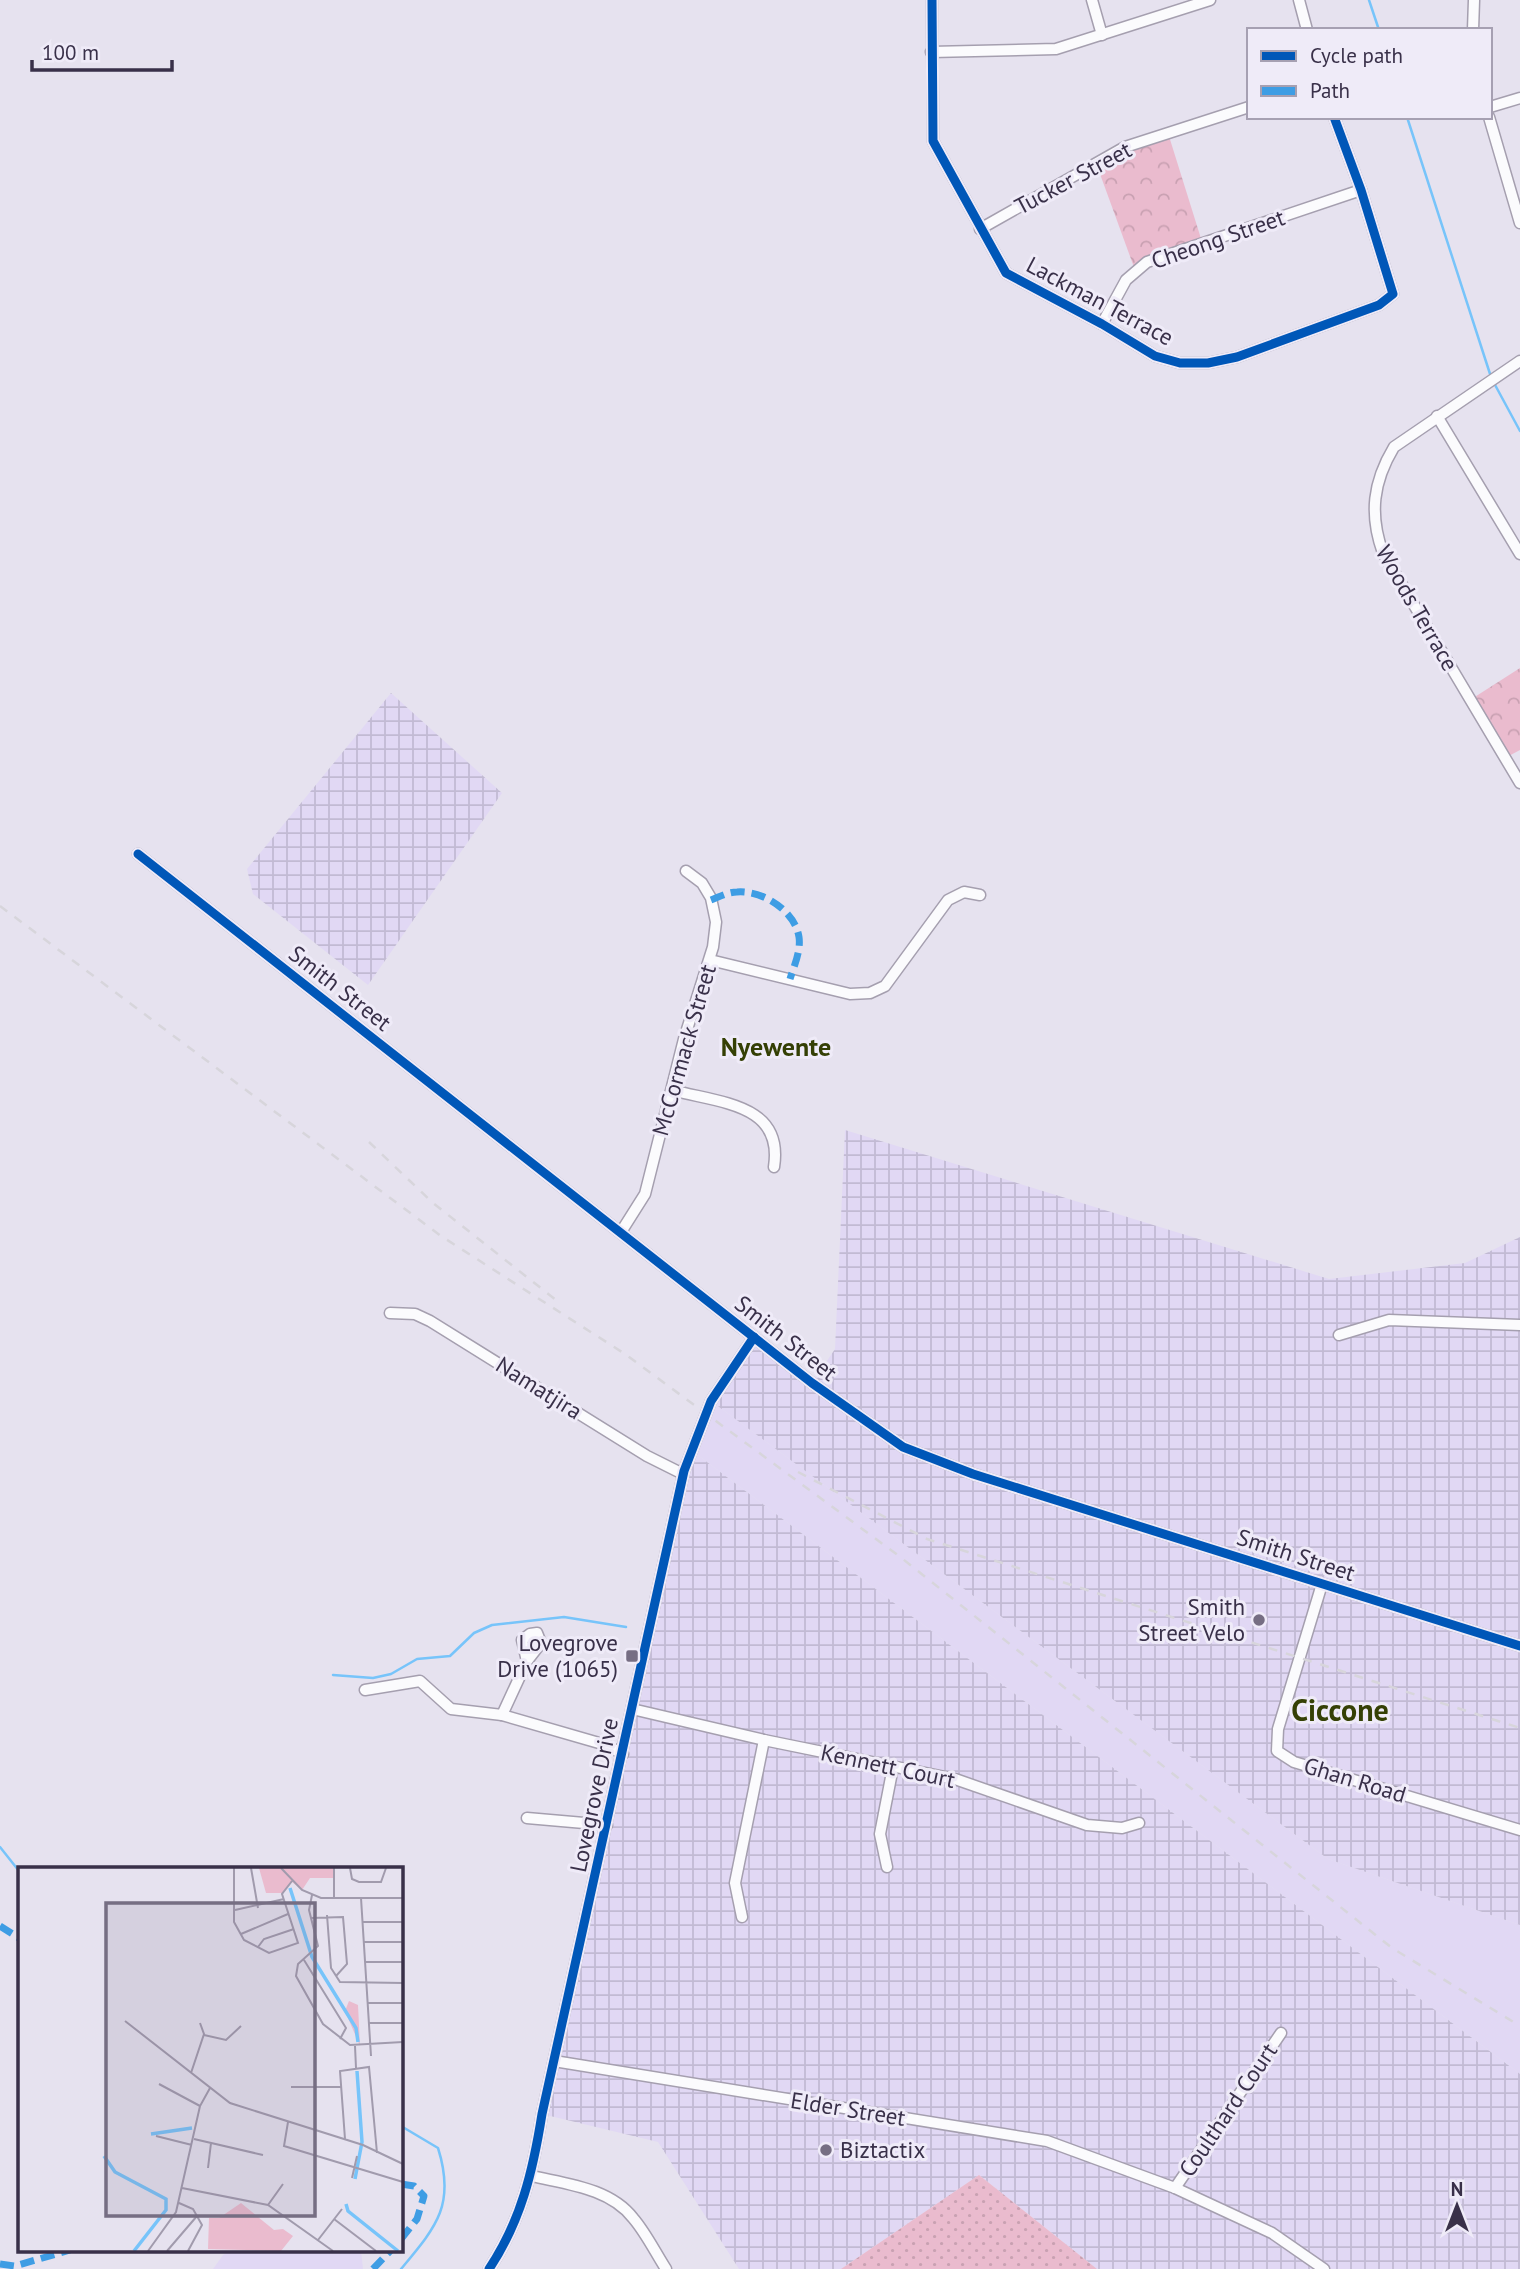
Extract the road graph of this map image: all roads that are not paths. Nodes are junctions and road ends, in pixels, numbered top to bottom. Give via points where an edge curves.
1 (932, 0) edge
2 (1092, 0) edge
3 (1210, 0) edge
4 (1299, 0) edge
5 (1474, 0) edge
6 (1306, 28) edge
7 (1472, 28) edge
8 (1102, 36) junction
9 (931, 52) junction
10 (1520, 98) edge
11 (1492, 106) edge
12 (1247, 108) edge
13 (1335, 119) edge
14 (1490, 119) edge
15 (1361, 190) junction
16 (1520, 223) edge
17 (980, 229) junction
18 (1102, 324) junction
19 (1520, 361) edge
20 (1437, 416) junction
21 (1520, 554) edge
22 (1520, 783) edge
23 (138, 854) dead end
24 (686, 871) dead end
25 (980, 895) dead end
26 (710, 960) junction
27 (672, 1090) junction
28 (774, 1167) dead end
29 (621, 1232) junction
30 (390, 1313) dead end
31 (1520, 1325) edge
32 (1339, 1335) dead end
33 (754, 1338) junction
34 (684, 1474) junction
35 (1322, 1584) junction
36 (1520, 1646) edge
37 (527, 1661) dead end
38 (365, 1690) dead end
39 (632, 1709) junction
40 (502, 1715) junction
41 (764, 1740) junction
42 (623, 1754) junction
43 (893, 1767) junction
44 (527, 1818) dead end
45 (1139, 1823) dead end
46 (607, 1825) junction
47 (1520, 1830) edge
48 (887, 1867) dead end
49 (742, 1916) dead end
50 (1281, 2033) dead end
51 (554, 2061) junction
52 (532, 2176) junction
53 (1175, 2188) junction
54 (663, 2268) edge
55 (489, 2269) edge
56 (1324, 2269) edge

1 - 9 street, Lackman Terrace
2 - 8 street
3 - 8 street
4 - 6 street
5 - 7 street
8 - 9 street via 1056,49
9 - 17 street, Lackman Terrace via 933,141
10 - 11 street
12 - 17 street, Tucker Street via 1125,147
13 - 15 street, Lackman Terrace
14 - 16 street
15 - 18 street, Cheong Street via 1147,262 1126,280
15 - 18 street, Lackman Terrace via 1393,294 1379,305 1237,357 1208,363 1181,363 1155,356
17 - 18 street, Lackman Terrace via 1006,273
19 - 20 street, Woods Terrace
20 - 21 street
20 - 22 street, Woods Terrace via 1394,447 1383,465 1374,497 1376,534 1382,553
23 - 29 street, Smith Street
24 - 26 street, McCormack Street via 705,887 713,905
25 - 26 street via 964,892 948,900 885,986 870,993 850,994
26 - 27 street, McCormack Street
27 - 28 street via 760,1117 774,1135
27 - 29 street, McCormack Street via 645,1194
29 - 33 street, Smith Street
30 - 34 street, Namatjira via 415,1314 437,1324 647,1456
31 - 32 street via 1389,1320
33 - 34 street, Lovegrove Drive via 711,1401
33 - 35 street, Smith Street via 868,1425 922,1455
34 - 39 street, Lovegrove Drive
35 - 36 street, Smith Street
35 - 47 street, Ghan Road via 1278,1729 1277,1751 1294,1762
37 - 40 street
38 - 40 street via 420,1681 451,1709
39 - 41 street, Kennett Court
39 - 42 street, Lovegrove Drive
40 - 42 street
41 - 43 street, Kennett Court
41 - 49 street via 735,1883
42 - 46 street, Lovegrove Drive
43 - 45 street, Kennett Court via 956,1779 1087,1825 1111,1829
43 - 48 street via 880,1834
44 - 46 street
46 - 51 street, Lovegrove Drive
50 - 53 street, Coulthard Court
51 - 52 street, Lovegrove Drive
51 - 53 street, Elder Street via 1047,2141
52 - 54 street via 614,2200 632,2216
52 - 55 street, Lovegrove Drive via 509,2239
53 - 56 street, Elder Street via 1272,2233

